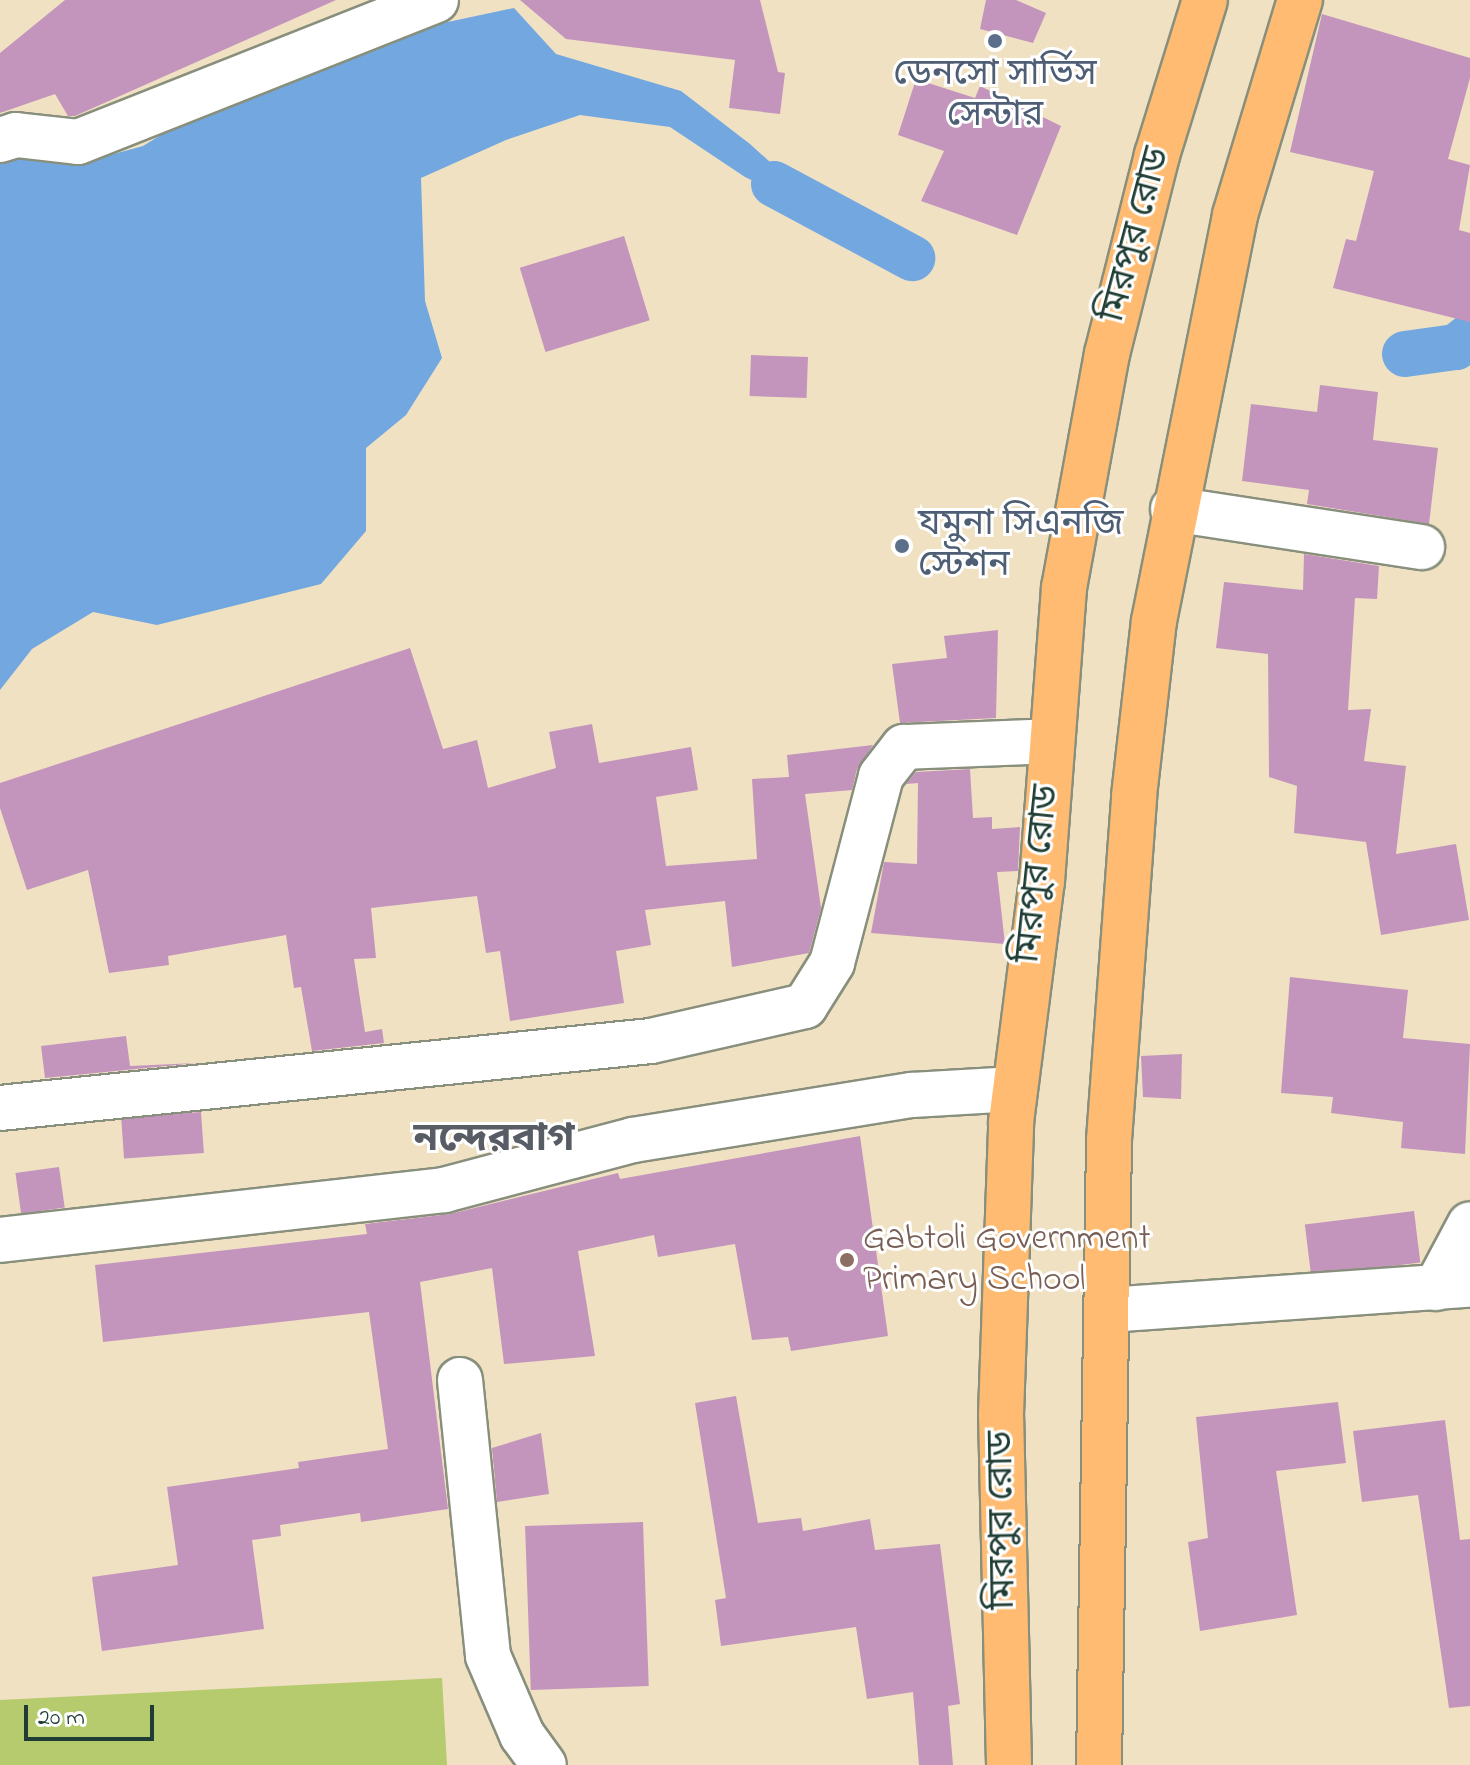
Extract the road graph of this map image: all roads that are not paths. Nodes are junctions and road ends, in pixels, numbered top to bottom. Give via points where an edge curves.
1 (436, 0) edge
2 (1205, 0) edge
3 (1300, 0) edge
4 (0, 140) edge
5 (1173, 509) junction
6 (1422, 547) dead end
7 (1052, 741) junction
8 (1015, 1089) junction
9 (0, 1108) edge
10 (1470, 1224) edge
11 (0, 1240) edge
12 (1453, 1287) edge
13 (1108, 1310) junction
14 (460, 1380) dead end
15 (544, 1765) edge
16 (1009, 1765) edge
17 (1099, 1765) edge

1 - 4 street via 78,142 16,135
2 - 7 highway, মিরপুর রোড via 1157,155 1107,354 1064,588
3 - 5 highway via 1235,215
5 - 6 street
5 - 13 highway via 1134,796 1109,1140
7 - 8 highway, মিরপুর রোড via 1042,881
7 - 9 street via 904,747 881,776 832,963 805,1006 651,1041
8 - 11 street via 912,1095 633,1140 444,1190
8 - 16 highway, মিরপুর রোড via 1001,1415
10 - 12 street
12 - 13 street
13 - 17 highway
14 - 15 street via 488,1656 522,1735

